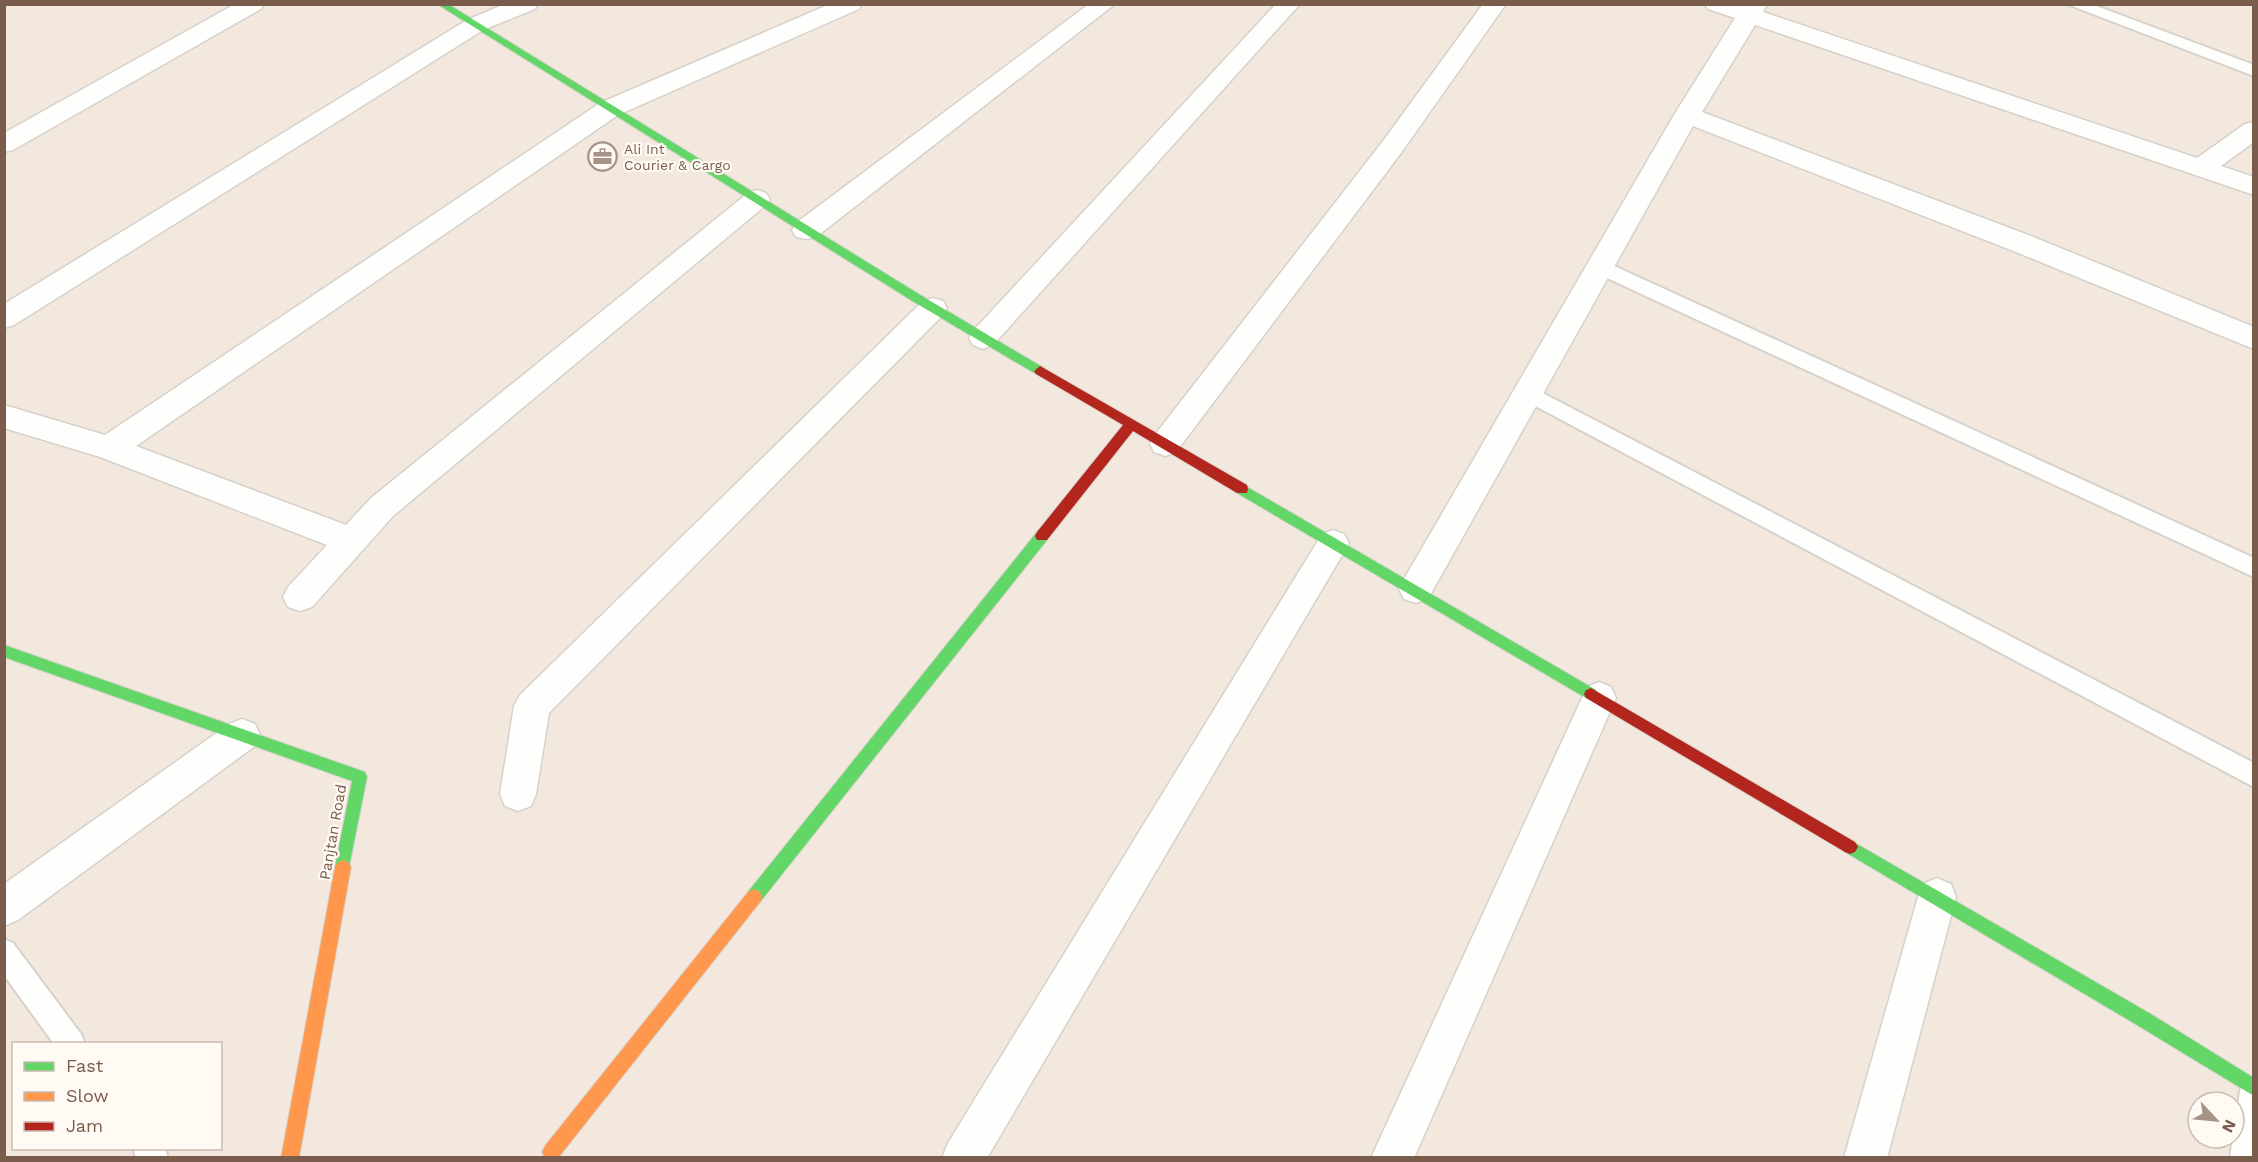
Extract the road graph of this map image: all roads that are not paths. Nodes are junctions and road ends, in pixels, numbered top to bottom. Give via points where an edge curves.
1 (253, 4) edge
2 (441, 4) edge
3 (526, 4) edge
4 (851, 4) edge
5 (1104, 4) edge
6 (1289, 4) edge
7 (1496, 4) edge
8 (1716, 4) edge
9 (2075, 4) edge
10 (2098, 7) edge
11 (1753, 10) edge
12 (475, 25) junction
13 (2253, 71) edge
14 (609, 109) junction
15 (1687, 116) junction
16 (2253, 130) edge
17 (4, 144) edge
18 (2201, 167) junction
19 (2253, 186) edge
20 (757, 199) junction
21 (806, 230) junction
22 (1601, 267) junction
23 (933, 308) junction
24 (4, 318) edge
25 (983, 338) junction
26 (2253, 339) edge
27 (1529, 394) junction
28 (4, 416) edge
29 (1131, 424) junction
30 (1165, 444) junction
31 (109, 448) junction
32 (352, 541) junction
33 (1334, 543) junction
34 (2253, 568) edge
35 (1416, 589) junction
36 (300, 597) dead end
37 (4, 651) edge
38 (1599, 698) junction
39 (242, 735) junction
40 (2253, 776) edge
41 (518, 794) dead end
42 (1937, 897) junction
43 (4, 907) edge
44 (4, 952) edge
45 (70, 1042) edge
46 (2253, 1089) edge
47 (551, 1152) dead end
48 (290, 1158) edge
49 (963, 1158) edge
50 (1392, 1158) edge
51 (1865, 1158) edge
52 (2245, 1158) edge

1 - 17 street
2 - 12 street
3 - 12 street
4 - 14 street
5 - 21 street
6 - 25 street
7 - 30 street
8 - 11 street
9 - 10 lane
10 - 13 lane
11 - 15 street
11 - 18 street
12 - 14 street
12 - 24 street
14 - 20 street
14 - 31 street
15 - 22 street
15 - 26 street via 2021,243
16 - 18 street
18 - 19 street
20 - 21 street
20 - 32 street via 382,507
21 - 23 street
22 - 27 street
22 - 34 lane
23 - 25 street
23 - 41 street via 532,706
25 - 29 street
27 - 35 street
27 - 40 lane
28 - 31 street
29 - 30 street
29 - 47 street
30 - 33 street
31 - 32 street
32 - 36 street
33 - 35 street
33 - 49 street
35 - 38 street
37 - 39 street, Panjtan Road
38 - 42 street
38 - 50 street
39 - 43 street
39 - 48 street, Panjtan Road via 360,777
42 - 46 street via 2143,1018
42 - 51 street
44 - 45 lane
46 - 52 lane

